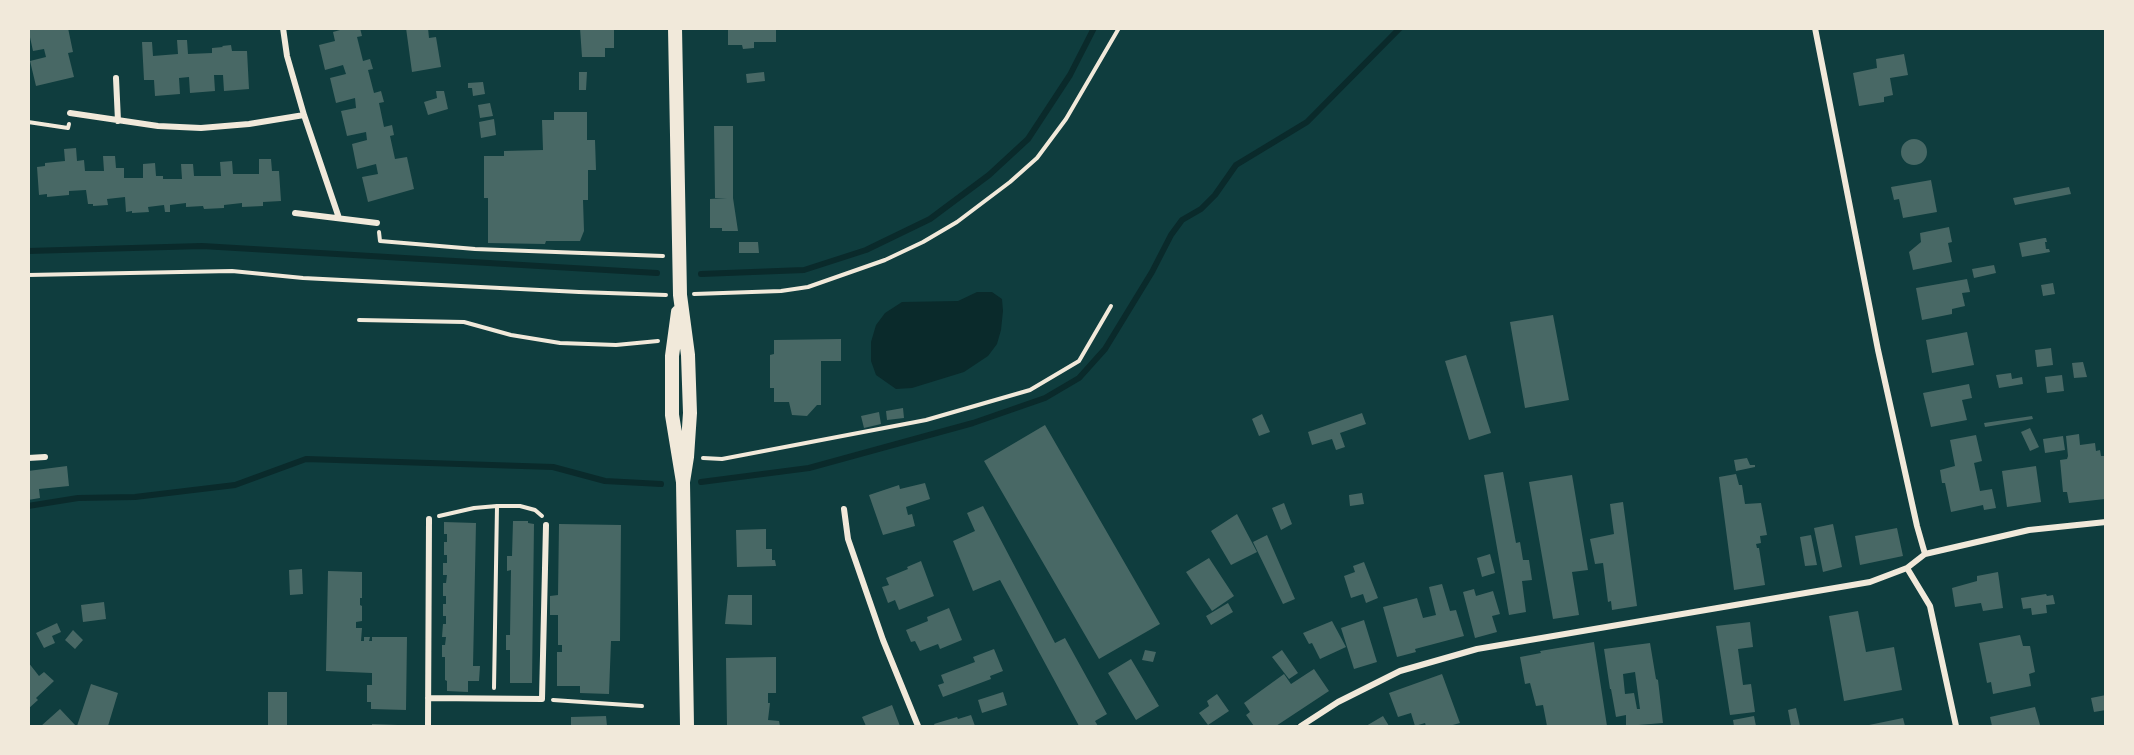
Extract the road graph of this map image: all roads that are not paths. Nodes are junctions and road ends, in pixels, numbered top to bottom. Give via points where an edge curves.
1 (283, 28) edge
2 (675, 28) edge
3 (1815, 28) edge
4 (116, 78) dead end
5 (70, 113) road end
6 (304, 115) junction
7 (118, 122) junction
8 (296, 213) dead end
9 (339, 218) junction
10 (377, 223) road end
11 (680, 295) junction
12 (45, 457) dead end
13 (28, 458) edge
14 (683, 482) junction
15 (844, 509) dead end
16 (429, 519) road end
17 (2106, 522) edge
18 (546, 525) road end
19 (1925, 554) junction
20 (1907, 568) junction
21 (428, 698) junction
22 (428, 726) edge
23 (687, 726) edge
24 (918, 726) edge
25 (1301, 726) edge
26 (1956, 726) edge

1 - 6 street
2 - 11 main road
3 - 19 street via 1878,350
4 - 7 street
5 - 7 street
6 - 7 street via 201,128
6 - 9 street
8 - 9 street
9 - 10 street
11 - 14 main road via 690,413
11 - 14 main road via 672,356 672,415
12 - 13 street
14 - 23 main road
15 - 24 street via 848,539
16 - 21 street
17 - 19 street via 2029,530
18 - 21 street via 542,699
19 - 20 street
20 - 25 street via 1870,582 1477,649 1400,671 1338,702
20 - 26 street via 1930,606
21 - 22 street

